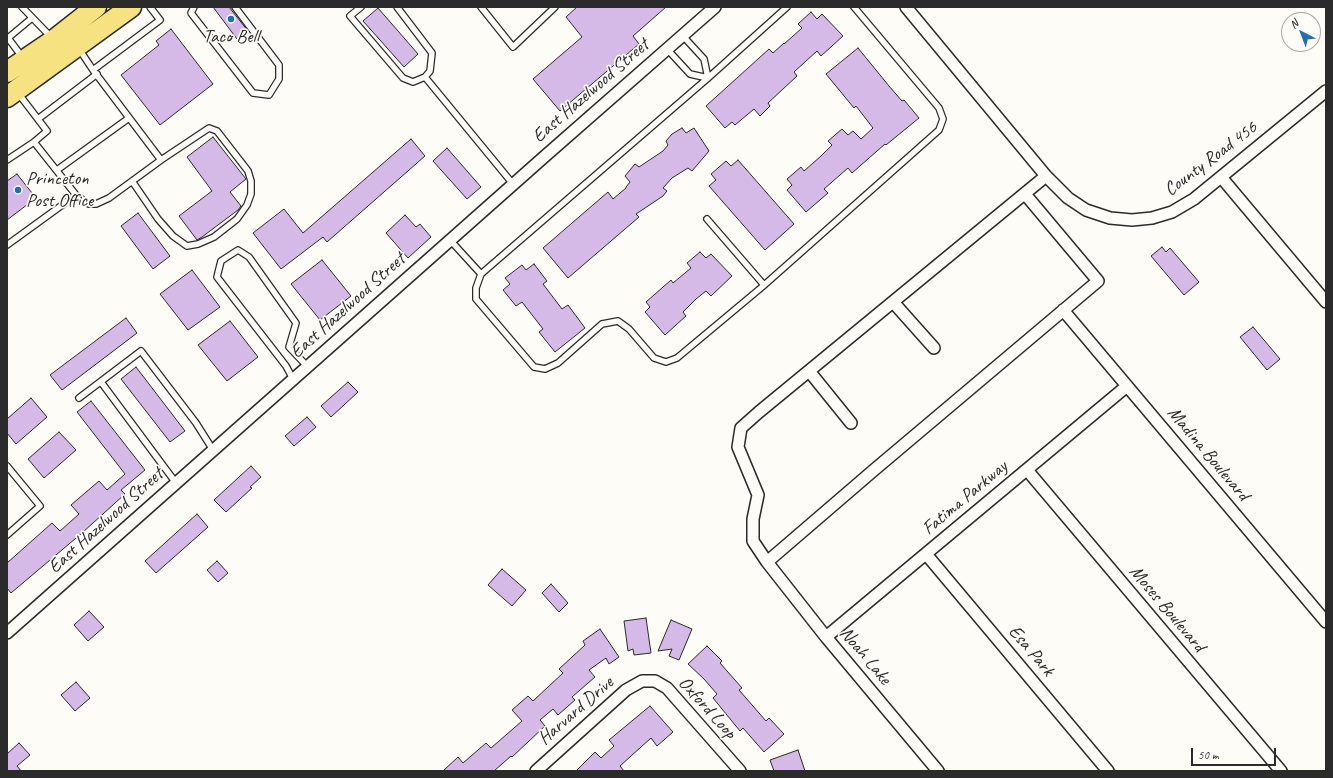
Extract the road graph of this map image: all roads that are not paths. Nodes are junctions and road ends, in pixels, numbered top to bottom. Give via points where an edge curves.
1 (22, 7) edge
2 (96, 7) edge
3 (131, 7) edge
4 (150, 7) edge
5 (194, 7) edge
6 (235, 7) edge
7 (361, 7) edge
8 (397, 7) edge
9 (481, 7) edge
10 (555, 7) edge
11 (715, 7) edge
12 (786, 7) edge
13 (854, 7) edge
14 (906, 7) edge
15 (32, 18) junction
16 (682, 35) junction
17 (54, 40) junction
18 (78, 47) junction
19 (667, 49) junction
20 (25, 59) junction
21 (7, 72) edge
22 (95, 72) junction
23 (425, 77) junction
24 (708, 78) junction
25 (1326, 91) edge
26 (12, 94) edge
27 (129, 118) junction
28 (38, 119) junction
29 (34, 142) junction
30 (7, 160) edge
31 (161, 160) junction
32 (57, 170) junction
33 (1046, 176) junction
34 (1221, 177) junction
35 (132, 181) junction
36 (513, 184) junction
37 (1025, 194) junction
38 (76, 195) junction
39 (707, 219) dead end
40 (450, 240) junction
41 (7, 245) edge
42 (481, 274) junction
43 (764, 285) junction
44 (893, 302) junction
45 (1326, 302) edge
46 (1063, 310) junction
47 (934, 348) dead end
48 (307, 366) junction
49 (809, 371) junction
50 (293, 379) junction
51 (101, 382) junction
52 (1127, 386) junction
53 (79, 398) dead end
54 (851, 422) dead end
55 (213, 450) junction
56 (7, 466) edge
57 (1027, 470) junction
58 (176, 483) junction
59 (7, 535) edge
60 (926, 554) junction
61 (767, 562) junction
62 (1326, 622) edge
63 (7, 633) edge
64 (826, 637) junction
65 (642, 681) joint
66 (536, 771) edge
67 (740, 771) edge
68 (938, 771) edge
69 (1108, 771) edge
70 (1281, 771) edge

1 - 15 lane
2 - 17 highway
3 - 18 highway
4 - 22 lane via 160,20
5 - 6 lane via 191,13 253,94 268,95 279,78 279,65
7 - 23 lane via 350,16 403,78 412,82
8 - 23 lane via 432,52 430,71
9 - 10 lane via 513,47
11 - 16 street, East Hazelwood Street
12 - 24 lane
13 - 43 lane via 939,108 943,119 939,130
14 - 33 street, County Road 456
15 - 17 lane
15 - 20 lane via 8,38
16 - 19 street, East Hazelwood Street
16 - 24 lane via 704,59
17 - 20 highway
18 - 22 lane
18 - 26 highway
19 - 24 lane via 690,74
19 - 36 street, East Hazelwood Street
20 - 21 highway
22 - 27 lane
22 - 28 lane
23 - 36 lane
24 - 42 lane
25 - 34 street, County Road 456
26 - 28 lane
27 - 31 lane
27 - 32 lane
28 - 29 lane via 48,131
29 - 30 lane
29 - 32 lane
31 - 35 lane
31 - 35 lane via 209,128 217,131 248,171 251,194 247,205 237,219 214,237 187,246 158,219
32 - 38 lane
33 - 34 street, County Road 456 via 1068,198 1086,210 1110,218 1132,220 1172,212 1194,199
33 - 37 street, Noah Lake
34 - 45 street
35 - 38 lane via 96,204 89,204
36 - 40 street, East Hazelwood Street
37 - 44 street, Noah Lake
37 - 46 street via 1098,280
38 - 41 lane
39 - 43 lane
40 - 42 lane
40 - 48 street, East Hazelwood Street
42 - 43 lane via 476,288 476,299 534,367 545,369 558,363 602,324 618,321 654,358 666,362 678,358
44 - 47 street
44 - 49 street, Noah Lake
46 - 52 street, Madina Boulevard
46 - 61 street
48 - 50 street, East Hazelwood Street
48 - 50 lane via 289,347 296,323 250,257 238,250 221,261 217,277 286,366
49 - 54 street
49 - 61 street, Noah Lake via 741,428 738,447 758,494 752,541
50 - 55 street, East Hazelwood Street
51 - 53 lane
51 - 55 lane via 142,351
51 - 58 lane
52 - 57 street, Fatima Parkway
52 - 62 street, Madina Boulevard
55 - 58 street, East Hazelwood Street
56 - 59 lane via 40,506
57 - 60 street, Fatima Parkway
57 - 70 street, Moses Boulevard
58 - 63 street, East Hazelwood Street
60 - 64 street, Fatima Parkway
60 - 69 street, Esa Park
61 - 64 street, Noah Lake
64 - 68 street, Noah Lake
65 - 66 street, Harvard Drive via 626,690
65 - 67 street, Oxford Loop via 655,681 667,688

